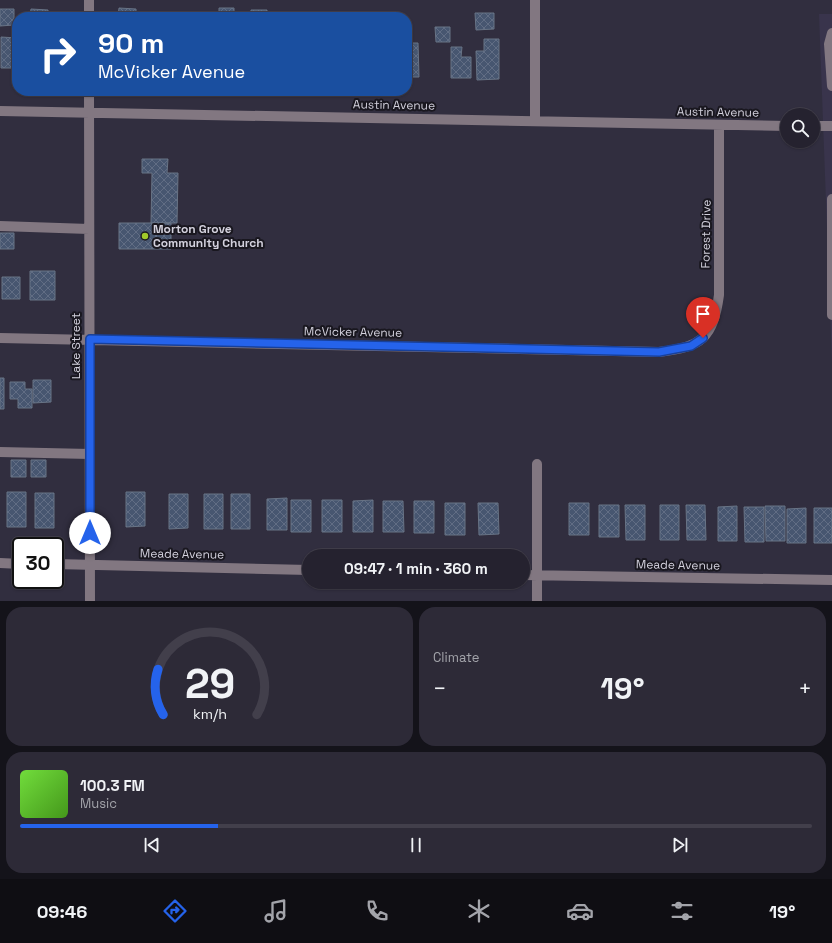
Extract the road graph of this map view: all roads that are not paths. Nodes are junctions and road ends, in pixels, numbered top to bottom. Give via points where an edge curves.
1 (89, 0) edge
2 (535, 0) edge
3 (89, 12) edge
4 (832, 33) edge
5 (832, 86) edge
6 (89, 96) edge
7 (0, 111) edge
8 (89, 112) junction
9 (535, 121) junction
10 (719, 125) junction
11 (780, 126) edge
12 (820, 126) edge
13 (832, 126) edge
14 (832, 199) edge
15 (0, 226) edge
16 (89, 229) junction
17 (832, 315) edge
18 (0, 338) edge
19 (703, 338) joint
20 (90, 339) junction
21 (0, 452) edge
22 (90, 454) junction
23 (537, 464) dead end
24 (0, 563) edge
25 (12, 564) edge
26 (64, 564) edge
27 (90, 565) junction
28 (302, 570) edge
29 (530, 576) edge
30 (537, 576) junction
31 (832, 580) edge
32 (90, 601) edge
33 (537, 601) edge

1 - 3 street
2 - 9 street
4 - 5 street via 828,44
6 - 8 street, Lake Street
7 - 8 street, Austin Avenue
8 - 9 street, Austin Avenue
8 - 16 street, Lake Street
9 - 10 street, Austin Avenue
10 - 11 street, Austin Avenue
10 - 19 street, Forest Drive via 719,295 712,327
12 - 13 street
14 - 17 street
15 - 16 street
16 - 20 street, Lake Street
18 - 20 street, McVicker Avenue
19 - 20 street, McVicker Avenue via 691,346 659,352
20 - 22 street, Lake Street
21 - 22 street
22 - 27 street, Lake Street
23 - 30 street
24 - 25 street
26 - 27 street, Meade Avenue
27 - 28 street, Meade Avenue
27 - 32 street, Lake Street
29 - 30 street, Meade Avenue
30 - 31 street, Meade Avenue
30 - 33 street

